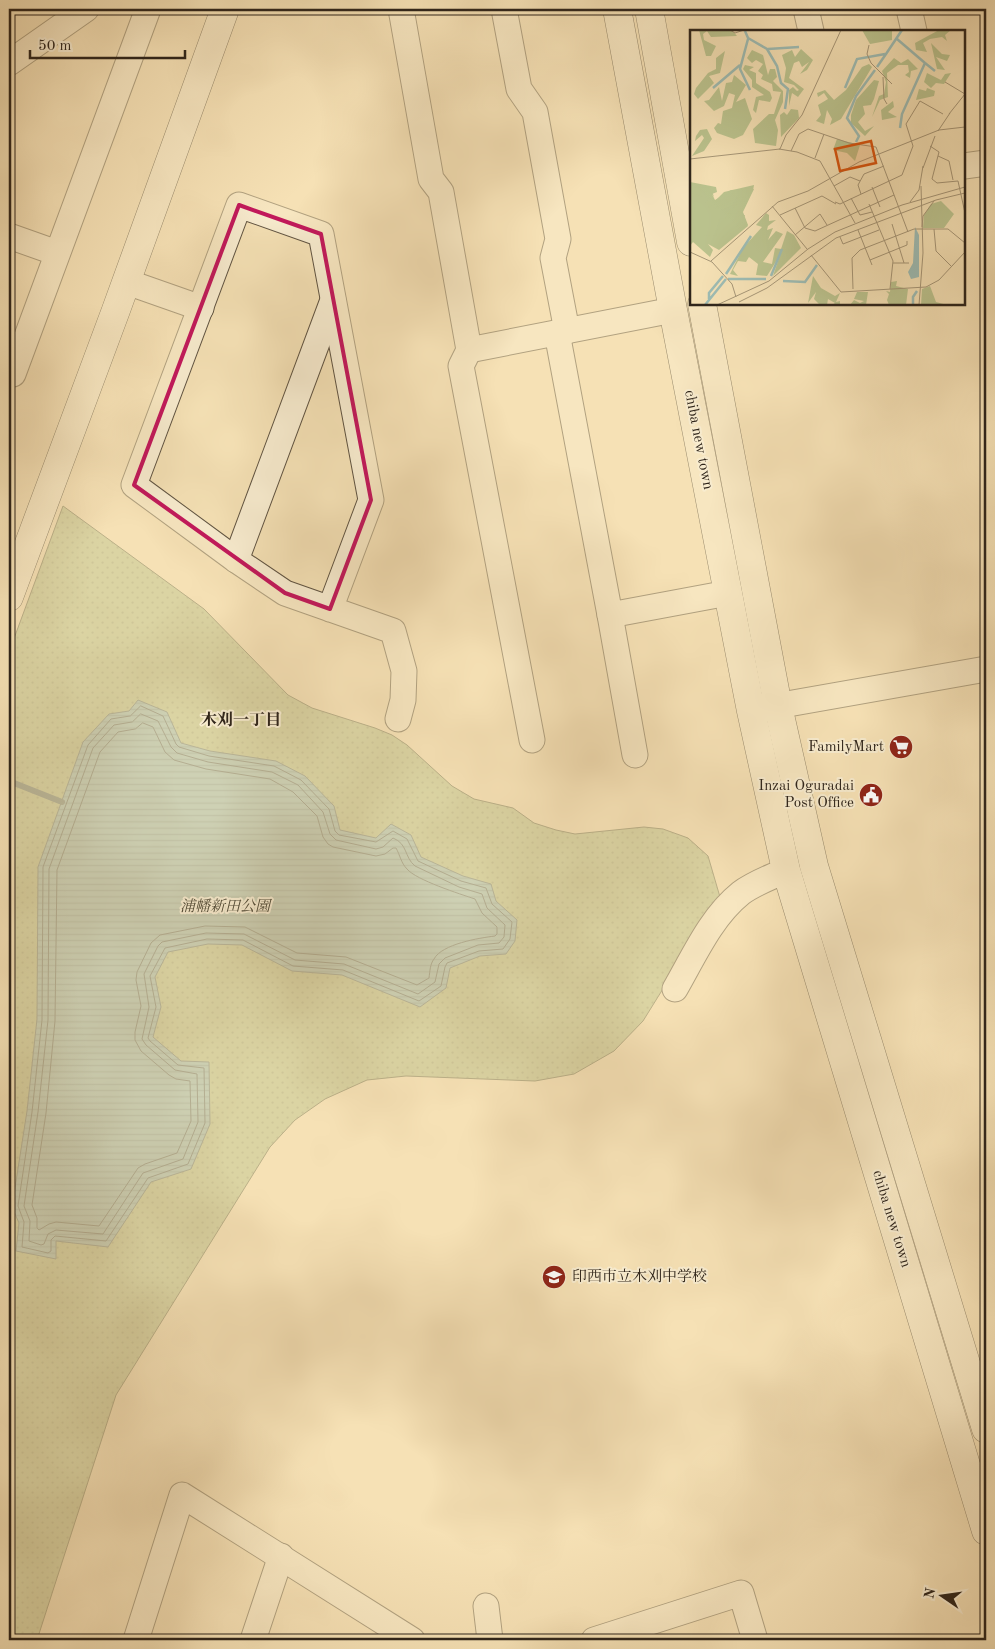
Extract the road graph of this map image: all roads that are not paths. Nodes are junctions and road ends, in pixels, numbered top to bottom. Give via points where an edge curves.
1 (86, 9) edge
2 (148, 9) edge
3 (225, 9) edge
4 (401, 9) edge
5 (504, 9) edge
6 (617, 9) edge
7 (649, 9) edge
8 (806, 9) edge
9 (909, 9) edge
10 (811, 30) edge
11 (914, 30) edge
12 (9, 63) edge
13 (986, 162) edge
14 (965, 166) edge
15 (9, 236) edge
16 (690, 236) edge
17 (57, 253) junction
18 (127, 282) junction
19 (333, 299) junction
20 (702, 305) edge
21 (201, 308) junction
22 (673, 310) junction
23 (562, 332) junction
24 (469, 350) junction
25 (9, 373) edge
26 (236, 560) junction
27 (728, 593) junction
28 (9, 597) edge
29 (330, 609) junction
30 (610, 615) junction
31 (986, 669) edge
32 (778, 706) junction
33 (751, 711) junction
34 (398, 719) dead end
35 (532, 740) dead end
36 (635, 755) dead end
37 (775, 875) junction
38 (675, 989) dead end
39 (986, 1429) edge
40 (981, 1491) edge
41 (986, 1531) edge
42 (281, 1556) junction
43 (486, 1606) dead end
44 (375, 1630) edge
45 (632, 1634) edge
46 (136, 1640) edge
47 (254, 1640) edge
48 (412, 1640) edge
49 (490, 1640) edge
50 (594, 1640) edge
51 (755, 1640) edge

1 - 12 street
2 - 17 street
3 - 18 main road
4 - 24 street via 431,179 442,192
5 - 23 street via 518,89 535,112 558,240 553,258
6 - 22 main road, chiba new town
7 - 16 main road
8 - 10 street
9 - 11 street
13 - 14 street
15 - 17 street
17 - 25 street via 12,374
18 - 21 street
18 - 28 main road
19 - 21 street via 320,234 239,205
19 - 26 street
19 - 29 street via 371,500
20 - 32 main road, chiba new town
21 - 26 street via 134,485
22 - 23 street
22 - 27 main road, chiba new town
23 - 24 street
23 - 30 street
24 - 35 street via 462,366
26 - 29 street via 285,593
27 - 30 street
27 - 33 main road, chiba new town
29 - 34 street via 392,632 404,670 403,700
30 - 36 street
31 - 32 street
32 - 33 street
32 - 39 main road, chiba new town via 825,905
33 - 37 main road, chiba new town
37 - 38 street via 743,891 728,905 705,936
37 - 40 main road, chiba new town via 797,908
40 - 41 main road, chiba new town
42 - 44 street
42 - 46 street via 182,1495
42 - 47 street
43 - 49 street
44 - 48 street
45 - 50 street
45 - 51 street via 740,1593

